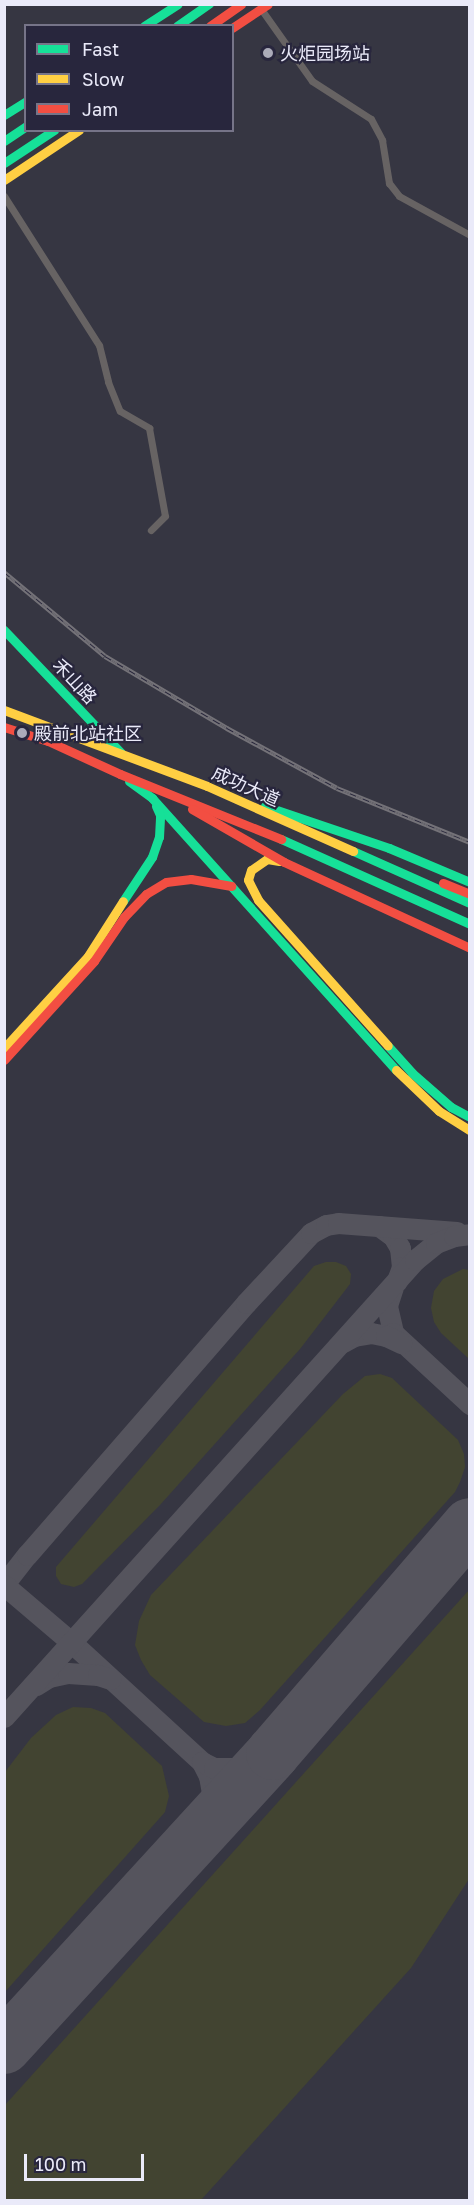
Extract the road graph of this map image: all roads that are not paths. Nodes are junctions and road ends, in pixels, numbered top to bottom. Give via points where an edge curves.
1 (178, 4) edge
2 (209, 4) edge
3 (242, 4) edge
4 (264, 7) edge
5 (147, 24) edge
6 (180, 24) edge
7 (213, 24) edge
8 (234, 27) edge
9 (24, 102) edge
10 (4, 116) edge
11 (24, 127) edge
12 (51, 132) edge
13 (76, 132) edge
14 (4, 141) edge
15 (4, 163) edge
16 (4, 180) edge
17 (4, 196) edge
18 (470, 235) edge
19 (151, 530) dead end
20 (4, 630) edge
21 (4, 710) edge
22 (4, 727) edge
23 (122, 754) junction
24 (120, 774) junction
25 (207, 786) junction
26 (154, 788) junction
27 (152, 798) junction
28 (260, 811) junction
29 (284, 862) junction
30 (470, 882) edge
31 (231, 886) junction
32 (470, 894) edge
33 (470, 903) edge
34 (470, 926) edge
35 (470, 948) edge
36 (4, 1048) edge
37 (4, 1060) edge
38 (470, 1117) edge
39 (470, 1130) edge

1 - 5 main road
2 - 6 main road
3 - 7 main road
4 - 8 main road
4 - 18 street via 312,81 371,119 382,140 389,183 399,196
9 - 10 main road
11 - 14 main road
12 - 15 main road
13 - 16 main road
17 - 19 street via 99,345 120,411 148,428 165,516
20 - 23 main road, 禾山路
21 - 23 main road, 成功大道
22 - 24 main road, 成功大道 via 48,741
23 - 25 main road, 成功大道
24 - 26 main road, 成功大道
24 - 27 main road
25 - 28 main road, 成功大道
25 - 30 main road via 389,848
26 - 29 main road, 成功大道
26 - 34 main road, 成功大道 via 270,834
27 - 31 main road
27 - 36 main road via 160,815 159,837 152,857 88,956
28 - 32 main road
28 - 33 main road, 成功大道
29 - 35 main road, 成功大道
29 - 38 main road via 267,859 251,870 248,880 258,900 412,1073 451,1107
31 - 37 main road via 191,879 166,882 146,894 124,917 94,961
31 - 39 main road via 411,1087

